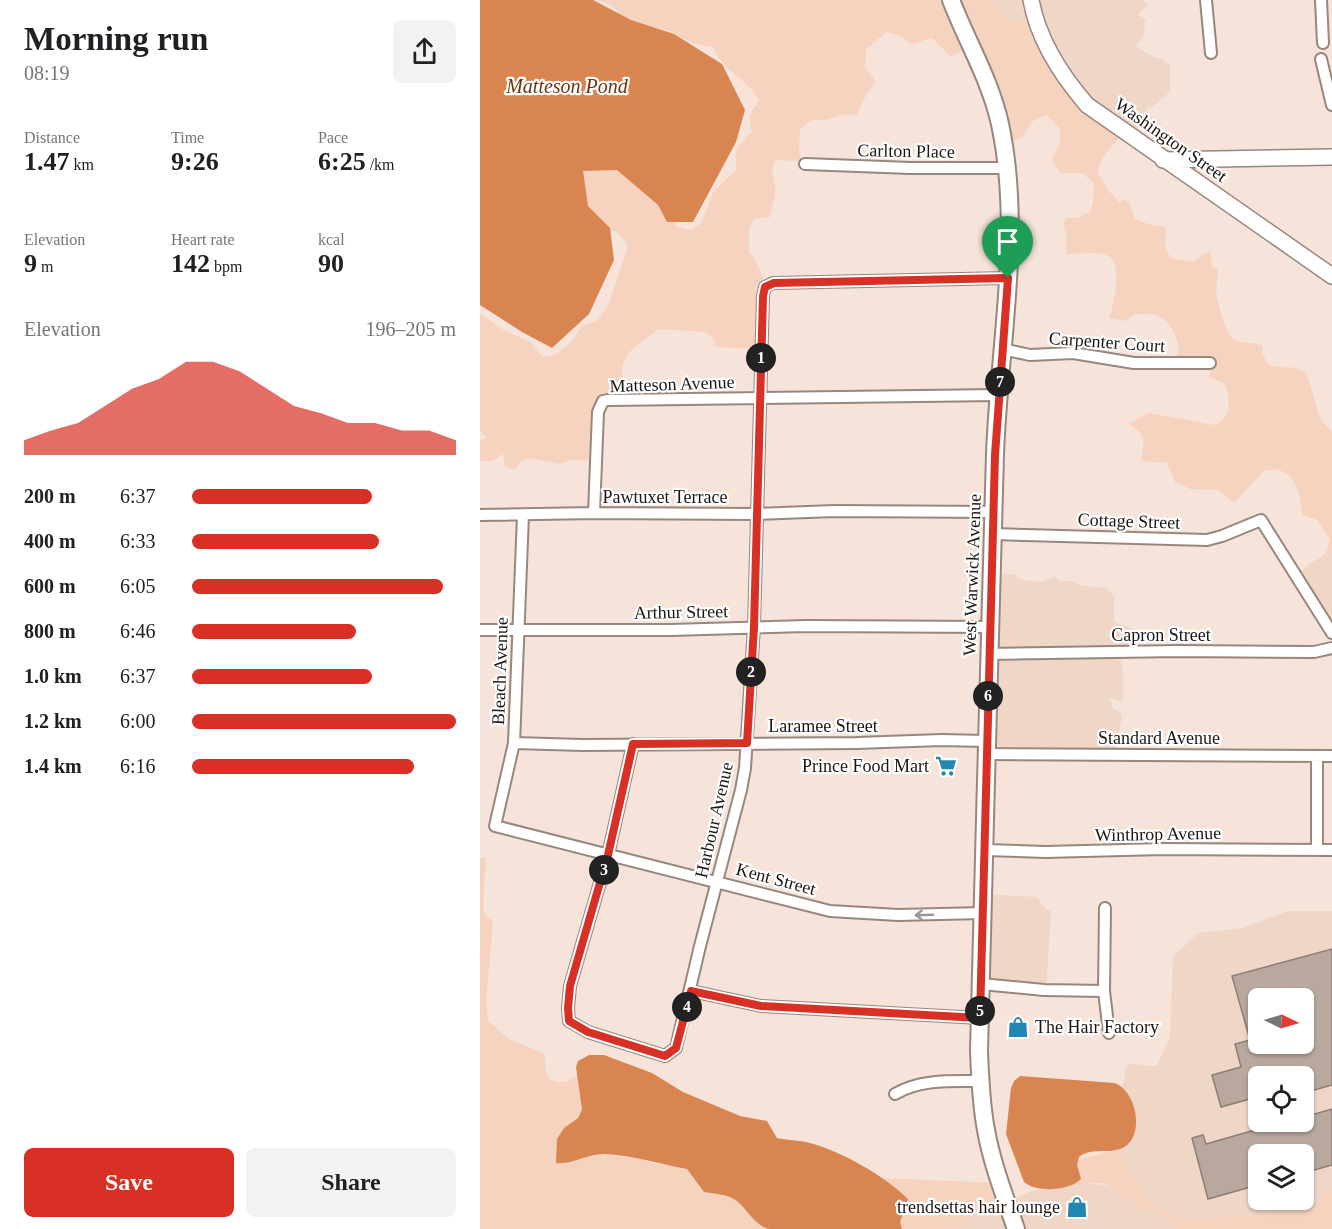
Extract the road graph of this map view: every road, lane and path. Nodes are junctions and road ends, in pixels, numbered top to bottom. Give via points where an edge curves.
1 (951, 0) edge
2 (1031, 0) edge
3 (1206, 0) edge
4 (1321, 0) edge
5 (1323, 43) dead end
6 (1211, 53) dead end
7 (1321, 59) dead end
8 (1332, 105) edge
9 (1332, 157) edge
10 (1163, 160) junction
11 (806, 164) dead end
12 (1007, 168) junction
13 (1332, 276) edge
14 (1008, 278) junction
15 (1002, 349) junction
16 (1210, 363) dead end
17 (999, 395) junction
18 (760, 398) junction
19 (994, 512) junction
20 (594, 513) junction
21 (755, 514) junction
22 (480, 515) edge
23 (523, 515) junction
24 (993, 534) junction
25 (754, 627) junction
26 (991, 627) junction
27 (480, 630) edge
28 (519, 630) junction
29 (1332, 633) edge
30 (1332, 648) edge
31 (989, 654) junction
32 (514, 743) junction
33 (747, 743) junction
34 (633, 744) junction
35 (987, 747) junction
36 (1332, 756) edge
37 (1317, 757) junction
38 (495, 826) joint
39 (984, 850) junction
40 (1317, 850) junction
41 (1332, 850) edge
42 (608, 855) junction
43 (717, 881) junction
44 (1105, 908) dead end
45 (983, 913) junction
46 (981, 984) junction
47 (691, 991) junction
48 (1104, 991) junction
49 (980, 1018) junction
50 (1108, 1033) dead end
51 (980, 1081) junction
52 (895, 1094) dead end
53 (1016, 1229) edge

1 - 12 main road, West Warwick Avenue via 984,71 1000,124
2 - 10 main road, Washington Street via 1042,36 1075,91 1101,116
3 - 6 street
4 - 5 street
7 - 8 street
9 - 10 main road
10 - 13 main road, Washington Street
11 - 12 street, Carlton Place
12 - 14 main road, West Warwick Avenue
14 - 15 main road, West Warwick Avenue
14 - 18 street, Harbour Avenue via 769,285 763,296
15 - 16 street, Carpenter Court via 1030,355 1073,353 1134,363
15 - 17 main road, West Warwick Avenue
17 - 18 street, Matteson Avenue
17 - 19 main road, West Warwick Avenue
18 - 20 street, Matteson Avenue via 603,402 598,412
18 - 21 street, Harbour Avenue
19 - 21 street, Pawtuxet Terrace
19 - 24 main road, West Warwick Avenue
20 - 21 street, Pawtuxet Terrace
20 - 23 street, Pawtuxet Terrace
21 - 25 street, Harbour Avenue
22 - 23 street, Pawtuxet Terrace
23 - 28 street, Bleach Avenue
24 - 26 main road, West Warwick Avenue
24 - 29 street, Cottage Street via 1208,540 1261,520
25 - 26 street, Arthur Street
25 - 28 street, Arthur Street
25 - 33 street, Harbour Avenue
26 - 31 main road, West Warwick Avenue
27 - 28 street, Arthur Street
28 - 32 street, Bleach Avenue
30 - 31 street, Capron Street via 1314,652
31 - 35 main road, West Warwick Avenue
32 - 34 street, Laramee Street
32 - 38 street, Bleach Avenue
33 - 34 street, Laramee Street
33 - 35 street, Laramee Street via 941,740
33 - 43 street, Harbour Avenue via 741,790
34 - 42 street
35 - 37 street, Standard Avenue
35 - 39 main road, West Warwick Avenue
36 - 37 street, Standard Avenue
37 - 40 street
38 - 42 street, Kent Street
39 - 40 street, Winthrop Avenue
39 - 45 main road, West Warwick Avenue
40 - 41 street, Winthrop Avenue
42 - 43 street, Kent Street
42 - 47 street, Harbour Avenue via 570,986 569,1021 588,1032 665,1056 676,1048
45 -> 43 street, Kent Street via 898,915 830,911
43 - 47 street, Harbour Avenue
44 - 48 street
45 - 46 main road, West Warwick Avenue
46 - 48 street
46 - 49 main road, West Warwick Avenue
47 - 49 street via 750,1004
48 - 50 street
49 - 51 main road, West Warwick Avenue
51 - 52 street via 907,1087
51 - 53 main road, West Warwick Avenue via 993,1161

